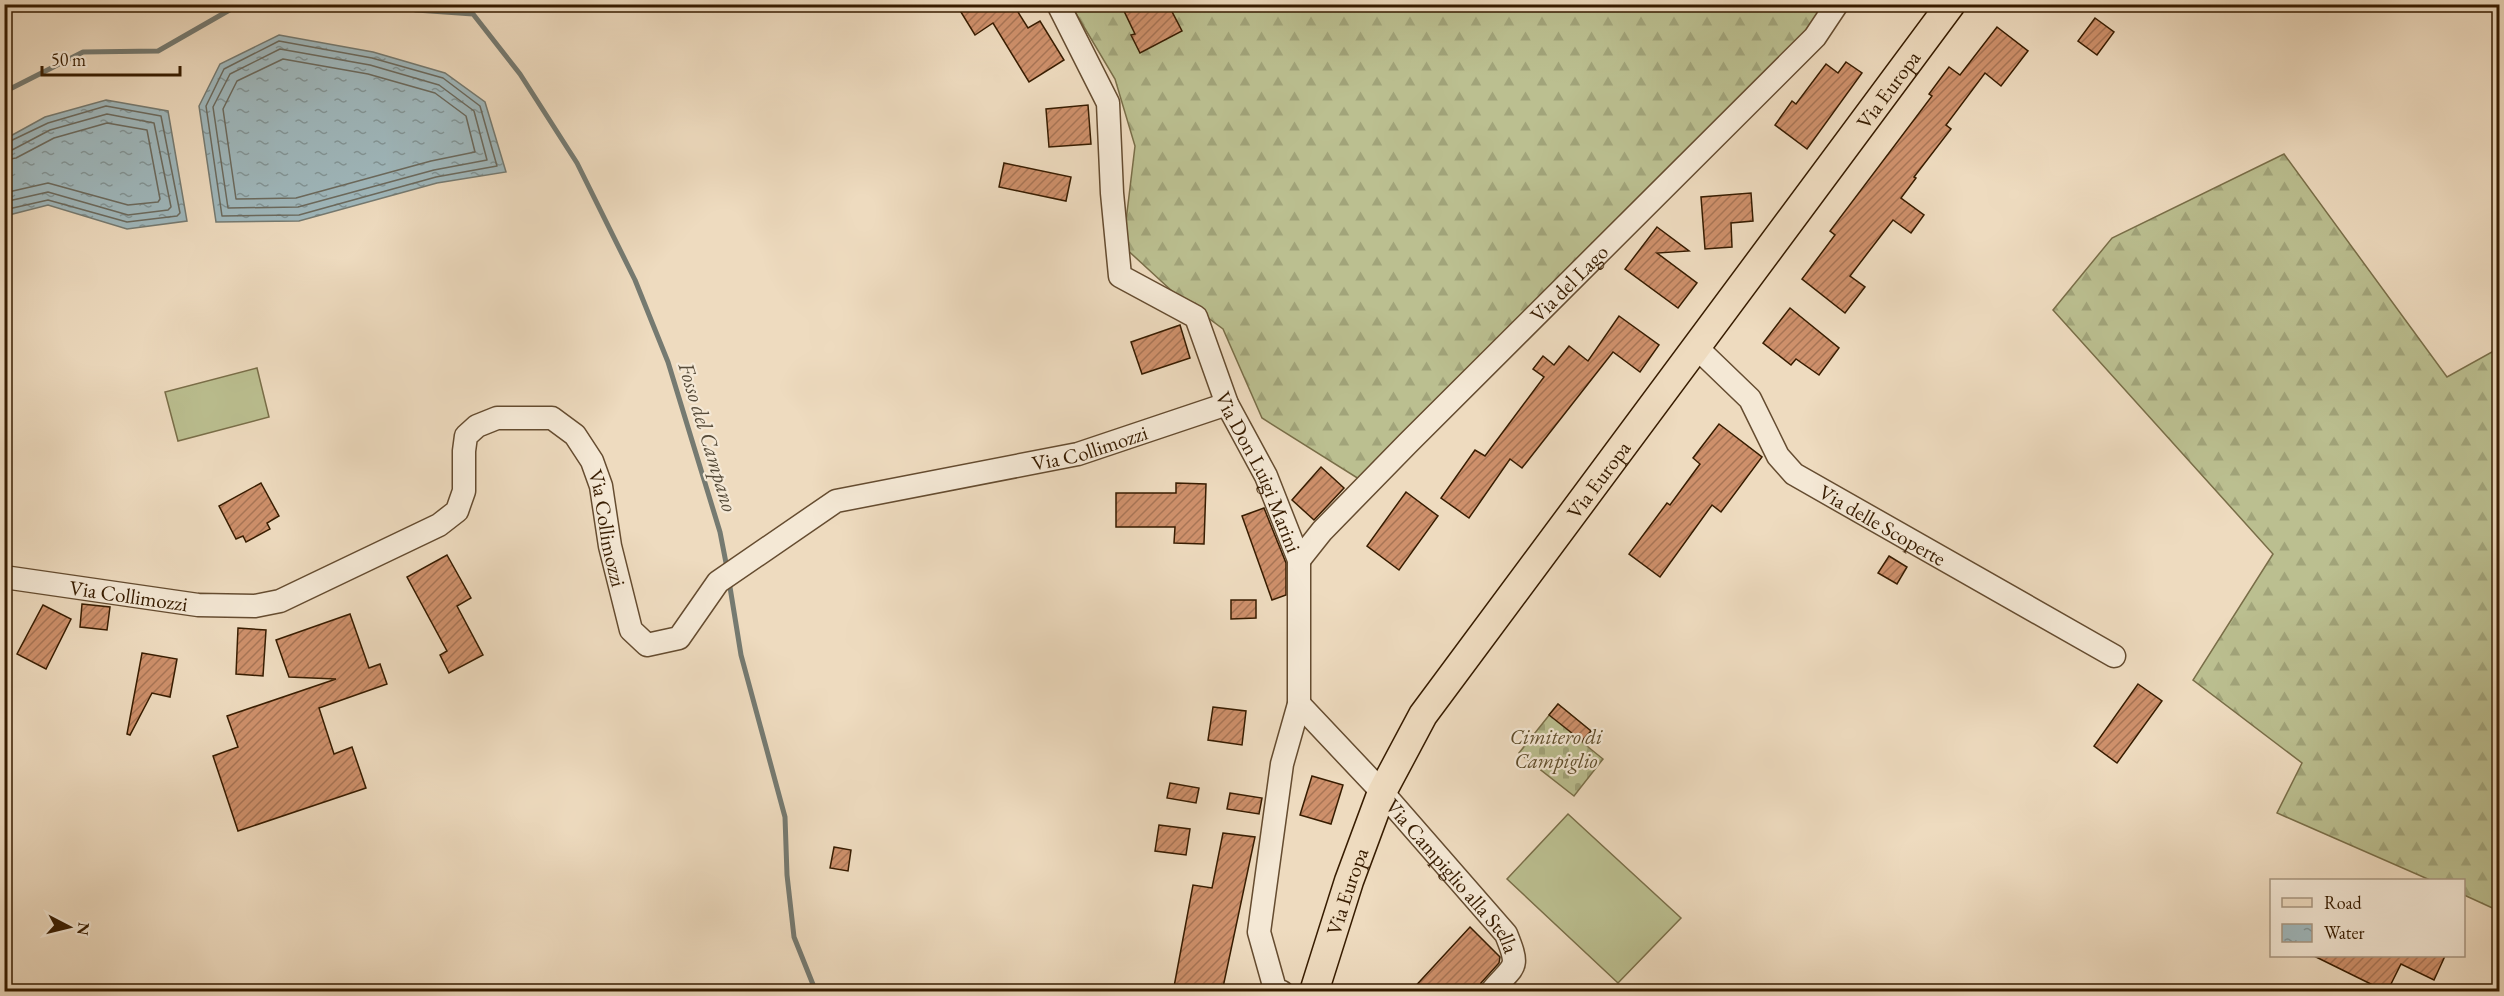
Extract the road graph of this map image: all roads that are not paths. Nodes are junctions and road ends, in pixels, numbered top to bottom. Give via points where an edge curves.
1 (1058, 4) edge
2 (1837, 4) edge
3 (1951, 4) edge
4 (1695, 346) junction
5 (1227, 404) junction
6 (1299, 560) junction
7 (4, 577) edge
8 (2114, 656) dead end
9 (1299, 704) junction
10 (1382, 792) junction
11 (1282, 992) edge
12 (1314, 992) edge
13 (1491, 992) edge

1 - 5 street, Via Don Luigi Marini via 1108,103 1120,276 1196,317
2 - 6 street, Via del Lago via 1815,37 1392,460
3 - 4 main road, Via Europa
4 - 8 street, Via delle Scoperte via 1750,399 1778,456 1794,474
4 - 10 main road, Via Europa via 1423,715
5 - 6 street, Via Don Luigi Marini via 1266,476
5 - 7 street, Via Collimozzi via 1078,454 836,501 718,582 679,638 647,645 631,630 610,546 601,486 592,461 575,435 552,418 497,418 477,426 466,436 464,491 457,511 439,525 280,601 255,606 198,604
6 - 9 street, Via Don Luigi Marini
9 - 10 street
9 - 11 street, Via Don Luigi Marini via 1282,764 1259,932 1275,989
10 - 12 main road, Via Europa
10 - 13 street, Via Campiglio alla Stella via 1506,934 1515,958 1512,968

